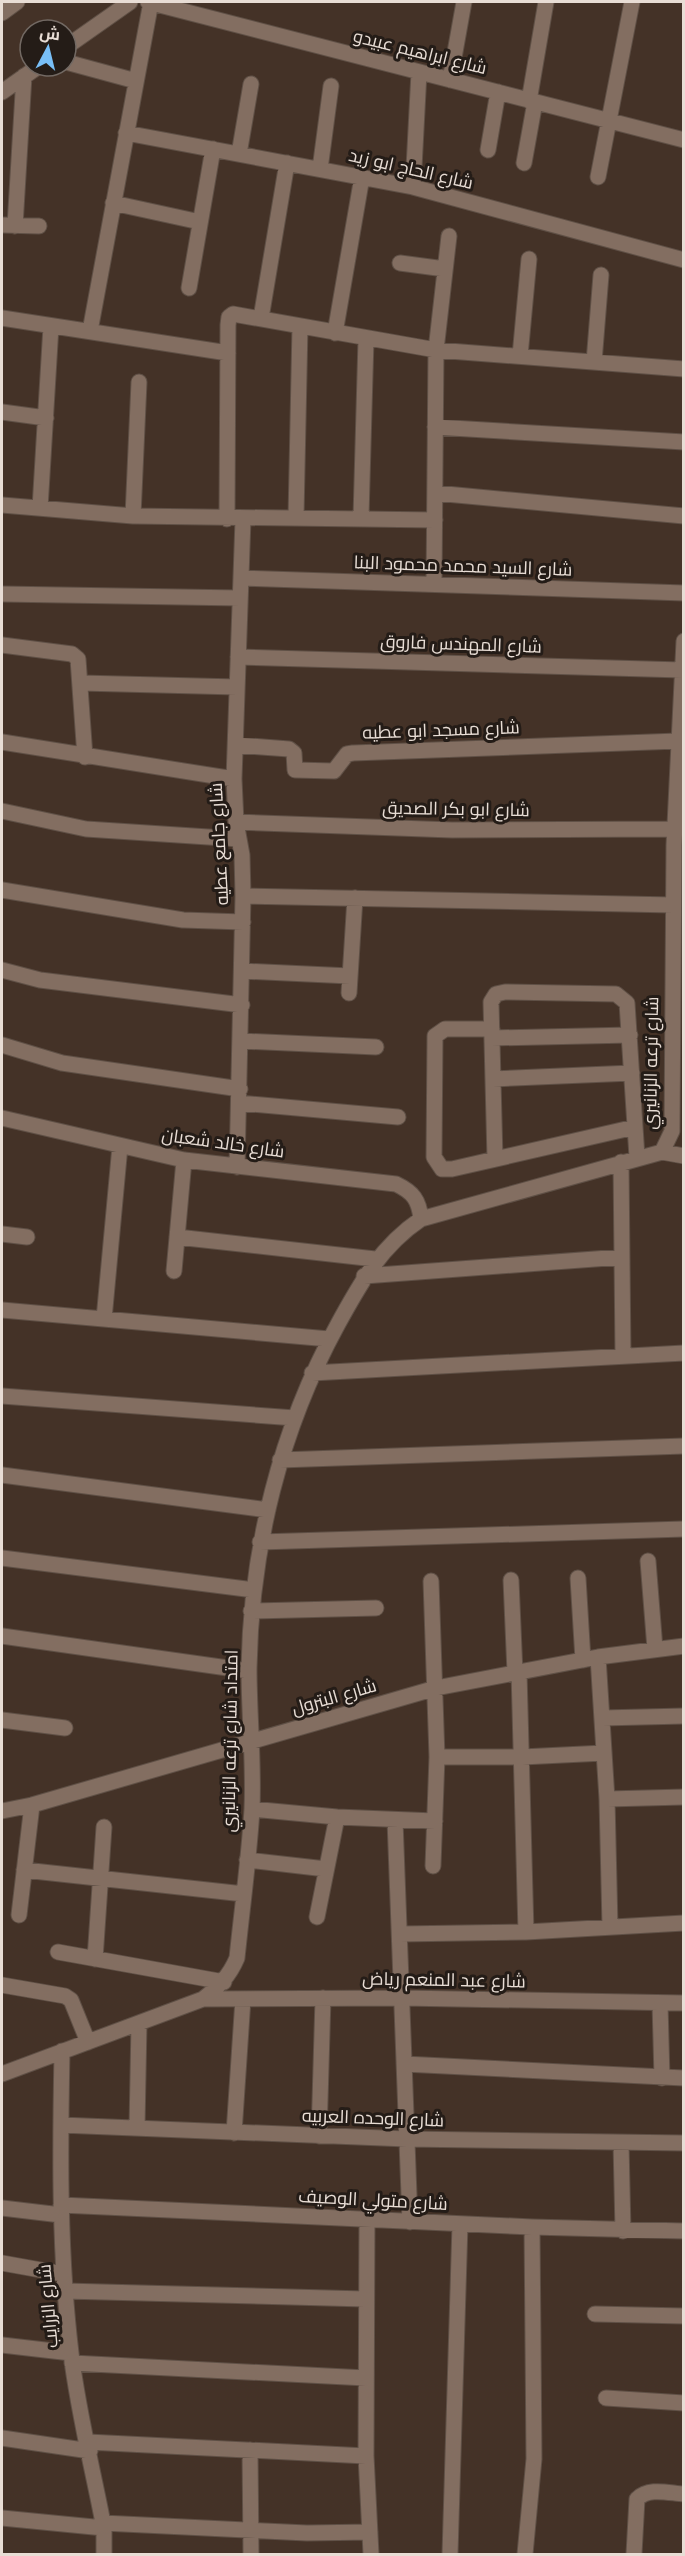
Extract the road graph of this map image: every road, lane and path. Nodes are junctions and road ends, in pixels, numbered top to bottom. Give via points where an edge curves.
1 (17, 2) edge
2 (130, 2) edge
3 (149, 2) edge
4 (464, 2) edge
5 (546, 2) edge
6 (632, 2) edge
7 (2, 13) edge
8 (78, 39) edge
9 (78, 65) edge
10 (419, 72) junction
11 (21, 78) edge
12 (24, 78) edge
13 (450, 80) junction
14 (136, 81) junction
15 (251, 84) dead end
16 (331, 86) dead end
17 (2, 92) edge
18 (498, 92) junction
19 (532, 101) junction
20 (609, 121) junction
21 (126, 133) junction
22 (684, 140) edge
23 (213, 149) junction
24 (488, 150) dead end
25 (239, 154) junction
26 (524, 162) dead end
27 (287, 163) junction
28 (320, 169) junction
29 (362, 177) junction
30 (598, 177) dead end
31 (413, 187) junction
32 (113, 203) junction
33 (200, 222) junction
34 (8, 226) edge
35 (39, 226) dead end
36 (449, 236) dead end
37 (529, 259) dead end
38 (684, 260) edge
39 (400, 262) dead end
40 (445, 269) junction
41 (601, 275) dead end
42 (189, 288) dead end
43 (2, 318) edge
44 (261, 318) junction
45 (51, 326) junction
46 (300, 326) junction
47 (90, 331) junction
48 (335, 333) junction
49 (366, 339) junction
50 (436, 350) junction
51 (228, 353) junction
52 (520, 356) junction
53 (594, 362) junction
54 (684, 369) edge
55 (140, 382) dead end
56 (2, 412) edge
57 (46, 418) junction
58 (435, 427) junction
59 (684, 442) edge
60 (435, 493) junction
61 (2, 505) edge
62 (40, 508) junction
63 (133, 516) junction
64 (684, 516) edge
65 (296, 517) junction
66 (361, 517) junction
67 (227, 519) junction
68 (243, 519) junction
69 (435, 520) junction
70 (241, 578) junction
71 (434, 584) junction
72 (684, 593) edge
73 (2, 594) edge
74 (240, 598) junction
75 (684, 641) edge
76 (2, 645) edge
77 (238, 657) junction
78 (682, 670) junction
79 (81, 683) junction
80 (237, 687) junction
81 (2, 742) edge
82 (236, 745) junction
83 (679, 745) edge
84 (85, 757) junction
85 (234, 779) junction
86 (2, 812) edge
87 (236, 822) junction
88 (674, 829) junction
89 (239, 840) junction
90 (679, 846) edge
91 (2, 890) edge
92 (243, 896) junction
93 (354, 898) junction
94 (673, 905) junction
95 (243, 922) junction
96 (678, 953) edge
97 (2, 970) edge
98 (242, 971) junction
99 (350, 976) junction
100 (349, 993) dead end
101 (242, 1005) junction
102 (492, 1033) junction
103 (630, 1035) junction
104 (241, 1041) junction
105 (2, 1045) edge
106 (376, 1047) dead end
107 (677, 1056) edge
108 (632, 1073) junction
109 (493, 1079) junction
110 (240, 1096) junction
111 (398, 1117) dead end
112 (2, 1118) edge
113 (635, 1127) junction
114 (120, 1146) junction
115 (662, 1152) junction
116 (684, 1156) edge
117 (638, 1157) junction
118 (495, 1159) junction
119 (184, 1160) junction
120 (621, 1162) junction
121 (237, 1167) junction
122 (421, 1219) junction
123 (2, 1234) edge
124 (27, 1237) dead end
125 (177, 1237) junction
126 (622, 1257) junction
127 (375, 1260) junction
128 (174, 1271) dead end
129 (364, 1276) junction
130 (2, 1310) edge
131 (104, 1319) junction
132 (329, 1339) junction
133 (684, 1353) edge
134 (623, 1356) junction
135 (312, 1373) junction
136 (2, 1396) edge
137 (295, 1418) junction
138 (684, 1446) edge
139 (280, 1460) junction
140 (2, 1475) edge
141 (267, 1510) junction
142 (684, 1529) edge
143 (261, 1542) junction
144 (2, 1558) edge
145 (648, 1561) dead end
146 (578, 1578) dead end
147 (511, 1580) dead end
148 (431, 1581) dead end
149 (254, 1590) junction
150 (376, 1608) dead end
151 (251, 1611) junction
152 (2, 1636) edge
153 (684, 1646) edge
154 (655, 1649) junction
155 (591, 1659) junction
156 (249, 1671) junction
157 (517, 1672) junction
158 (436, 1688) junction
159 (684, 1716) edge
160 (602, 1718) junction
161 (2, 1720) edge
162 (65, 1728) dead end
163 (253, 1741) junction
164 (604, 1753) junction
165 (437, 1757) junction
166 (522, 1757) junction
167 (684, 1797) edge
168 (607, 1799) junction
169 (32, 1805) junction
170 (252, 1809) junction
171 (2, 1811) edge
172 (337, 1817) junction
173 (395, 1820) junction
174 (435, 1821) junction
175 (104, 1827) dead end
176 (247, 1860) junction
177 (433, 1866) dead end
178 (326, 1869) junction
179 (24, 1870) junction
180 (99, 1878) junction
181 (244, 1894) junction
182 (19, 1916) dead end
183 (316, 1917) dead end
184 (684, 1923) edge
185 (610, 1928) junction
186 (526, 1932) junction
187 (400, 1934) junction
188 (58, 1952) dead end
189 (95, 1959) junction
190 (224, 1982) junction
191 (2, 1985) edge
192 (323, 1998) junction
193 (402, 1998) junction
194 (203, 1999) junction
195 (243, 1999) junction
196 (660, 2003) junction
197 (684, 2003) edge
198 (138, 2023) junction
199 (88, 2042) junction
200 (62, 2052) junction
201 (405, 2064) junction
202 (2, 2074) edge
203 (662, 2078) junction
204 (684, 2078) edge
205 (61, 2125) junction
206 (137, 2128) junction
207 (234, 2133) junction
208 (319, 2136) junction
209 (407, 2139) junction
210 (621, 2143) junction
211 (684, 2143) edge
212 (2, 2208) edge
213 (61, 2210) junction
214 (367, 2219) junction
215 (410, 2222) junction
216 (460, 2224) junction
217 (532, 2227) junction
218 (623, 2231) junction
219 (684, 2231) edge
220 (2, 2263) edge
221 (63, 2274) junction
222 (65, 2290) junction
223 (365, 2299) junction
224 (595, 2314) dead end
225 (684, 2316) edge
226 (2, 2345) edge
227 (72, 2358) junction
228 (366, 2378) junction
229 (606, 2398) dead end
230 (684, 2403) edge
231 (2, 2439) edge
232 (89, 2447) junction
233 (250, 2450) junction
234 (366, 2456) junction
235 (684, 2494) edge
236 (2, 2518) edge
237 (104, 2526) junction
238 (251, 2530) junction
239 (370, 2532) junction
240 (104, 2554) edge
241 (251, 2554) edge
242 (371, 2554) edge
243 (450, 2554) edge
244 (525, 2554) edge
245 (634, 2554) edge

1 - 7 street
2 - 8 street
3 - 10 street, شارع ابراهيم عبيدو
3 - 14 street
4 - 13 street
5 - 19 street
6 - 20 street
9 - 14 street
10 - 13 street, شارع ابراهيم عبيدو
10 - 31 street
11 - 17 street
12 - 34 street
13 - 18 street, شارع ابراهيم عبيدو
14 - 21 street
15 - 25 street
16 - 28 street
18 - 19 street, شارع ابراهيم عبيدو
18 - 24 street
19 - 20 street, شارع ابراهيم عبيدو
19 - 26 street
20 - 22 street, شارع ابراهيم عبيدو
20 - 30 street
21 - 23 street, شارع الحاج ابو زيد
21 - 32 street
23 - 25 street, شارع الحاج ابو زيد
23 - 33 street
25 - 27 street, شارع الحاج ابو زيد
27 - 28 street, شارع الحاج ابو زيد
27 - 44 street
28 - 29 street, شارع الحاج ابو زيد
29 - 31 street, شارع الحاج ابو زيد
29 - 48 street
31 - 38 street, شارع الحاج ابو زيد
32 - 33 street
32 - 47 street
33 - 42 street
34 - 35 street
36 - 40 street
37 - 52 street
39 - 40 street
40 - 50 street
41 - 53 street
43 - 45 street
44 - 46 street
44 - 51 street via 239,313 229,317
45 - 47 street
45 - 57 street
46 - 48 street
46 - 65 street
47 - 51 street
48 - 49 street
49 - 50 street
49 - 66 street
50 - 52 street
50 - 58 street
51 - 67 street
52 - 53 street
53 - 54 street
55 - 63 street
56 - 57 street
57 - 62 street
58 - 59 street
58 - 60 street
60 - 64 street
60 - 69 street
61 - 62 street
62 - 63 street
63 - 67 street
65 - 66 street
65 - 68 street
66 - 69 street
67 - 68 street
68 - 70 street, شارع جامع عطيه
69 - 71 street
70 - 71 street, شارع السيد محمد محمود البنا
70 - 74 street, شارع جامع عطيه
71 - 72 street, شارع السيد محمد محمود البنا
73 - 74 street
74 - 77 street, شارع جامع عطيه
75 - 78 street, شارع ترعه الزنانيري
76 - 79 street via 72,654 79,662
77 - 78 street, شارع المهندس فاروق
77 - 80 street, شارع جامع عطيه
78 - 83 street, شارع ترعه الزنانيري
79 - 80 street
79 - 84 street
80 - 82 street, شارع جامع عطيه
81 - 84 street
82 - 83 street, شارع مسجد ابو عطيه via 290,749 295,770 330,772 338,768 347,754 353,753
82 - 85 street, شارع جامع عطيه
83 - 88 street, شارع ترعه الزنانيري
84 - 85 street
85 - 87 street, شارع جامع عطيه
86 - 89 street via 86,829
87 - 88 street, شارع ابو بكر الصديق via 452,830
87 - 89 street, شارع جامع عطيه
88 - 90 street, شارع ترعه الزنانيري
89 - 92 street, شارع جامع عطيه
90 - 94 street, شارع ترعه الزنانيري
91 - 95 street via 183,920
92 - 93 street
92 - 95 street, شارع جامع عطيه
93 - 94 street
93 - 99 street
94 - 96 street, شارع ترعه الزنانيري
95 - 98 street, شارع جامع عطيه
96 - 107 street, شارع ترعه الزنانيري
97 - 101 street via 40,980
98 - 99 street
98 - 101 street, شارع جامع عطيه
99 - 100 street
101 - 104 street, شارع جامع عطيه
102 - 103 street
102 - 103 street via 491,1002 500,993 616,994 627,1003
102 - 109 street
102 - 118 street via 445,1029 435,1036 434,1157 438,1166 447,1170
103 - 108 street
104 - 106 street
104 - 110 street, شارع جامع عطيه
105 - 110 street via 62,1063
107 - 115 street, شارع ترعه الزنانيري via 672,1131
108 - 109 street
108 - 113 street
109 - 118 street
110 - 111 street
110 - 121 street, شارع جامع عطيه
112 - 114 street, شارع خالد شعبان
113 - 117 street
113 - 118 street
114 - 119 street, شارع خالد شعبان
114 - 131 street
115 - 116 street
115 - 117 street, شارع ترعه الزنانيري
117 - 120 street, شارع ترعه الزنانيري
119 - 121 street, شارع خالد شعبان
119 - 125 street
120 - 122 street, شارع ترعه الزنانيري
120 - 126 street
121 - 122 street, شارع خالد شعبان via 396,1184 410,1191 419,1204
122 - 127 street, شارع ترعه الزنانيري via 400,1233
123 - 124 street
125 - 127 street
125 - 128 street
126 - 129 street
126 - 134 street
127 - 129 street, شارع ترعه الزنانيري
129 - 132 street, امتداد شارع ترعه الزنانيري
130 - 131 street
131 - 132 street
132 - 135 street, امتداد شارع ترعه الزنانيري
133 - 134 street
134 - 135 street
135 - 137 street, امتداد شارع ترعه الزنانيري
136 - 137 street
137 - 139 street, امتداد شارع ترعه الزنانيري
138 - 139 street
139 - 141 street, امتداد شارع ترعه الزنانيري
140 - 141 street
141 - 143 street, امتداد شارع ترعه الزنانيري
142 - 143 street
143 - 149 street, امتداد شارع ترعه الزنانيري
144 - 149 street
145 - 154 street
146 - 155 street
147 - 157 street
148 - 158 street
149 - 151 street, امتداد شارع ترعه الزنانيري
150 - 151 street
151 - 156 street, امتداد شارع ترعه الزنانيري
152 - 156 street
153 - 154 street, شارع البترول
154 - 155 street, شارع البترول
155 - 157 street, شارع البترول
155 - 160 street
156 - 163 street, امتداد شارع ترعه الزنانيري
157 - 158 street, شارع البترول
157 - 166 street
158 - 163 street, شارع البترول
158 - 165 street
159 - 160 street
160 - 164 street
161 - 162 street
163 - 169 street, شارع البترول
163 - 170 street, امتداد شارع ترعه الزنانيري
164 - 166 street
164 - 168 street
165 - 166 street
165 - 174 street
166 - 186 street
167 - 168 street
168 - 185 street
169 - 171 street, شارع البترول
169 - 179 street
170 - 172 street
170 - 176 street, امتداد شارع ترعه الزنانيري
172 - 173 street
172 - 178 street
173 - 174 street
173 - 187 street
174 - 177 street
175 - 180 street
176 - 178 street
176 - 181 street, امتداد شارع ترعه الزنانيري
178 - 183 street
179 - 180 street
179 - 182 street
180 - 181 street
180 - 189 street
181 - 190 street, امتداد شارع ترعه الزنانيري via 237,1958
184 - 185 street
185 - 186 street
186 - 187 street
187 - 193 street
188 - 189 street
189 - 190 street
190 - 194 street, امتداد شارع ترعه الزنانيري
191 - 199 street via 65,1996 71,2000
192 - 193 street, شارع عبد المنعم رياض
192 - 195 street, شارع عبد المنعم رياض
192 - 208 street
193 - 196 street, شارع عبد المنعم رياض
193 - 201 street
194 - 195 street, شارع عبد المنعم رياض
194 - 198 street, امتداد شارع ترعه الزنانيري
195 - 207 street
196 - 197 street, شارع عبد المنعم رياض
196 - 203 street
198 - 199 street, امتداد شارع ترعه الزنانيري
198 - 206 street
199 - 200 street, امتداد شارع ترعه الزنانيري
200 - 202 street, امتداد شارع ترعه الزنانيري
200 - 205 street, شارع الزرايب
201 - 203 street
201 - 209 street
203 - 204 street
205 - 206 street, شارع الوحده العربيه
205 - 213 street, شارع الزرايب
206 - 207 street, شارع الوحده العربيه
207 - 208 street, شارع الوحده العربيه
208 - 209 street, شارع الوحده العربيه
209 - 210 street, شارع الوحده العربيه
209 - 215 street
210 - 211 street, شارع الوحده العربيه
210 - 218 street
212 - 213 street, شارع متولي الوصيف
213 - 214 street, شارع متولي الوصيف
213 - 221 street, شارع الزرايب
214 - 215 street, شارع متولي الوصيف
214 - 223 street
215 - 216 street, شارع متولي الوصيف
216 - 217 street, شارع متولي الوصيف
216 - 243 street
217 - 218 street, شارع متولي الوصيف
217 - 244 street via 534,2459
218 - 219 street, شارع متولي الوصيف
220 - 221 street
221 - 222 street, شارع الزرايب
222 - 223 street
222 - 227 street, شارع الزرايب
223 - 228 street
224 - 225 street
226 - 227 street
227 - 228 street
227 - 232 street, شارع الزرايب
228 - 234 street
229 - 230 street
231 - 232 street
232 - 233 street
232 - 237 street, شارع الزرايب
233 - 234 street
233 - 238 street
234 - 239 street
235 - 245 street via 650,2492 637,2499
236 - 237 street
237 - 238 street
237 - 240 street, شارع الزرايب
238 - 239 street via 308,2534
238 - 241 street
239 - 242 street

